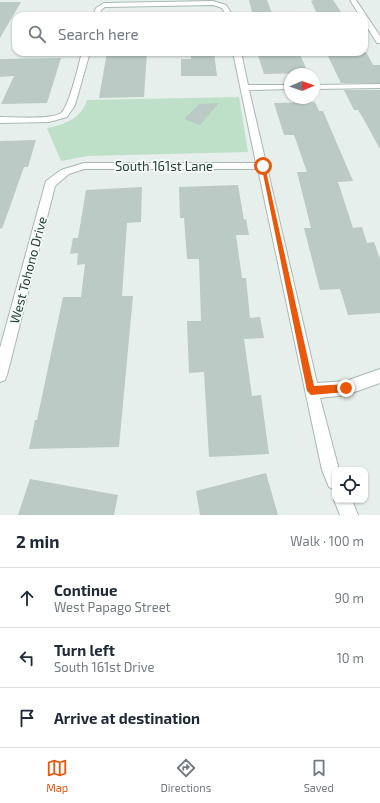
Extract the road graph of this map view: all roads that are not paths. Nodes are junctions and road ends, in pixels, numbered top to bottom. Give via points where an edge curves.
1 (353, 0) edge
2 (97, 12) edge
3 (229, 12) edge
4 (361, 12) edge
5 (368, 23) edge
6 (380, 41) edge
7 (85, 56) edge
8 (238, 56) edge
9 (380, 86) edge
10 (284, 87) edge
11 (320, 87) edge
12 (245, 88) junction
13 (0, 120) edge
14 (263, 166) junction
15 (65, 172) joint
16 (0, 375) edge
17 (380, 376) edge
18 (311, 391) junction
19 (332, 474) edge
20 (344, 503) edge
21 (349, 515) edge

1 - 4 street
2 - 3 street via 104,5 213,3 224,6
5 - 6 street
7 - 13 street via 71,105 64,115 49,119
8 - 12 street
9 - 11 street
10 - 12 street
12 - 14 street
14 - 15 street, South 161st Lane via 84,166
14 - 18 street
15 - 16 street, West Tohono Drive via 50,184
17 - 18 street via 346,388
18 - 19 street
20 - 21 street

